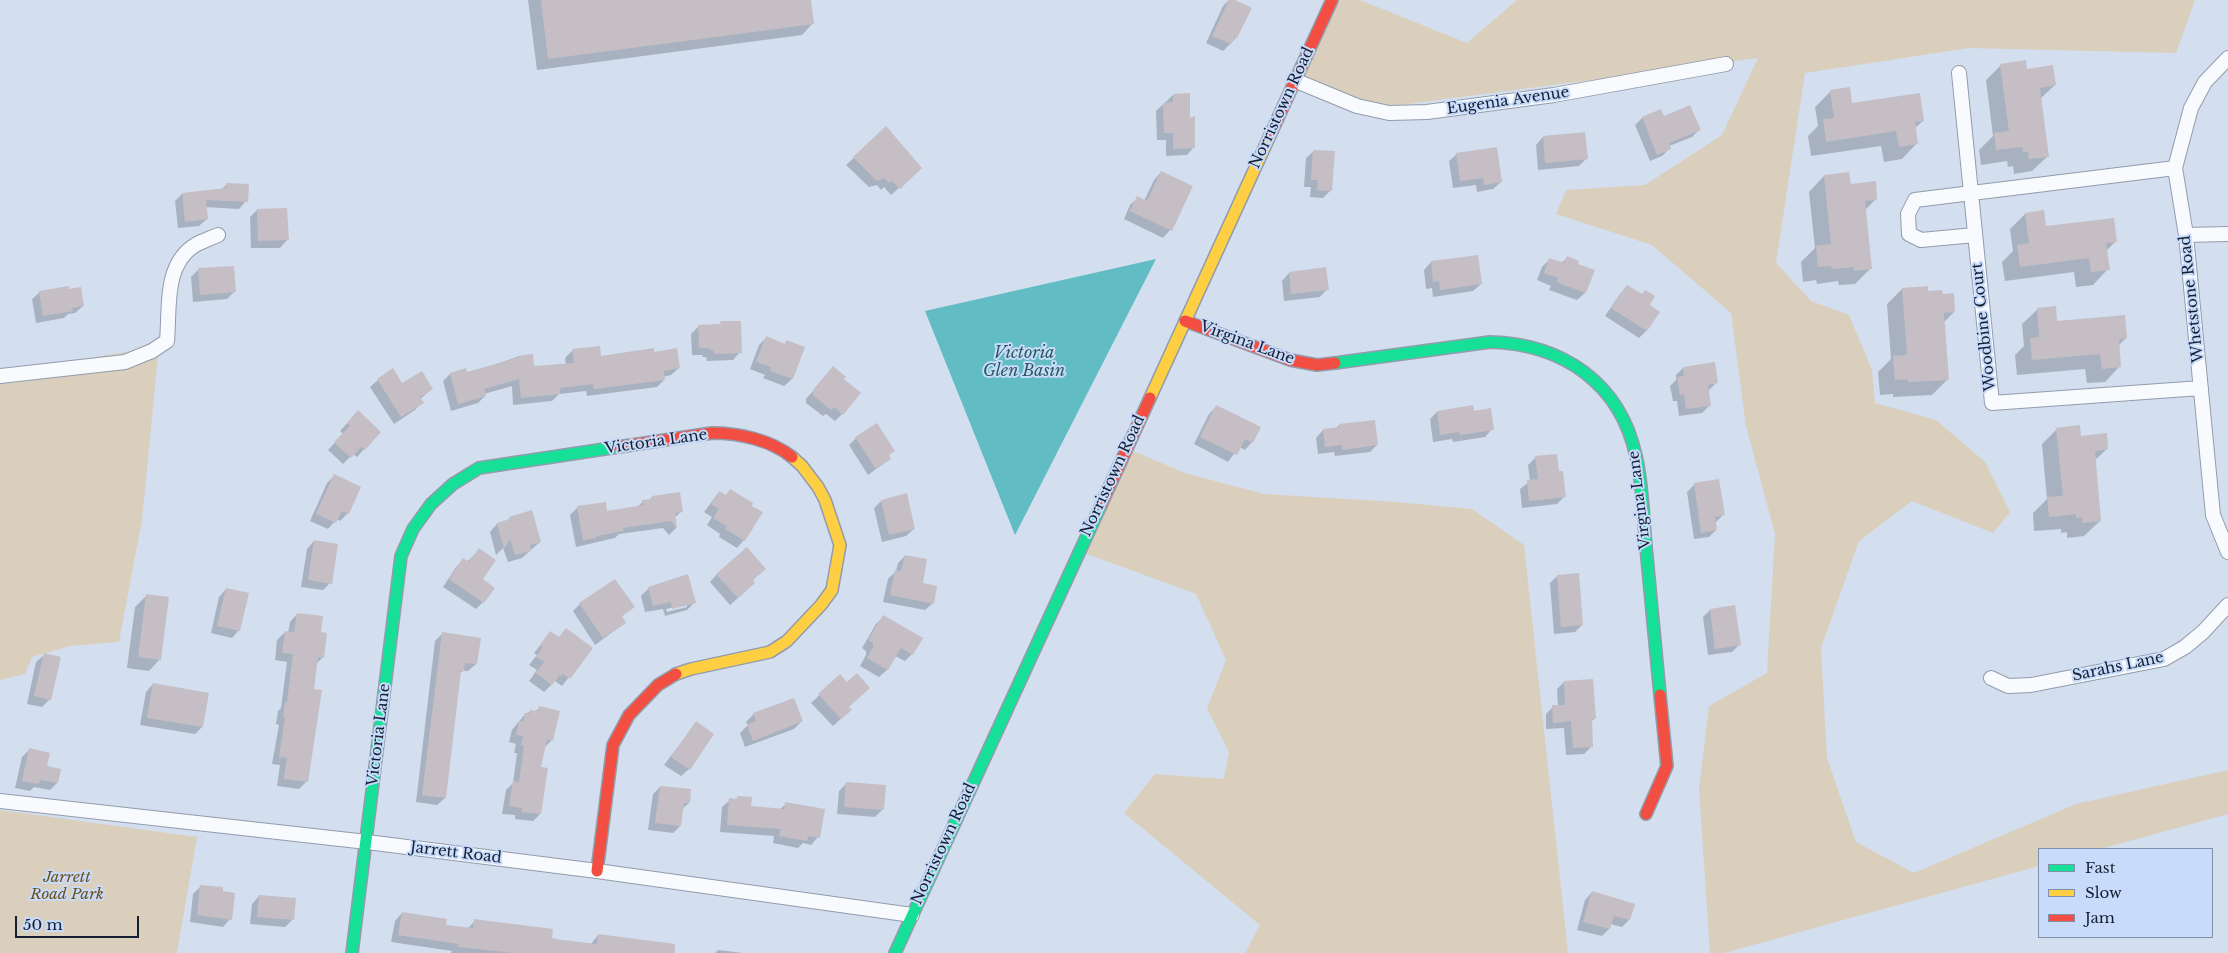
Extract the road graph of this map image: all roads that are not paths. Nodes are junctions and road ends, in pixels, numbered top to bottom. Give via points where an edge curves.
1 (1332, 0) edge
2 (2228, 58) edge
3 (1726, 64) dead end
4 (1959, 73) dead end
5 (1294, 80) junction
6 (2175, 168) junction
7 (1971, 192) junction
8 (2228, 234) edge
9 (218, 235) dead end
10 (1975, 235) junction
11 (2186, 235) junction
12 (1186, 320) junction
13 (0, 376) edge
14 (2201, 388) junction
15 (2228, 552) edge
16 (2228, 605) edge
17 (1991, 678) dead end
18 (0, 801) edge
19 (1646, 814) dead end
20 (367, 842) junction
21 (597, 871) junction
22 (912, 915) junction
23 (352, 953) edge
24 (895, 953) edge

1 - 5 street, Norristown Road
2 - 6 street, Whetstone Road via 2205,82 2191,108
3 - 5 street, Eugenia Avenue via 1554,95 1427,112 1389,113 1357,106
4 - 7 street, Woodbine Court
5 - 12 street, Norristown Road
6 - 7 street
6 - 11 street, Whetstone Road
7 - 10 street, Woodbine Court
7 - 10 street via 1915,200 1908,214 1909,234 1921,240
8 - 11 street
9 - 13 street via 195,245 176,265 170,285 167,341 152,351 126,362
10 - 14 street, Woodbine Court via 1992,403
11 - 14 street, Whetstone Road
12 - 19 street, Virgina Lane via 1290,360 1317,365 1510,341 1568,362 1585,372 1606,392 1625,420 1639,473 1667,766
12 - 22 street, Norristown Road
14 - 15 street, Whetstone Road via 2214,515
16 - 17 street, Sarahs Lane via 2203,632 2164,659 2031,685 2008,686
18 - 20 street, Jarrett Road
20 - 21 street, Jarrett Road
20 - 21 street, Victoria Lane via 401,556 408,536 431,505 455,483 479,468 712,433 726,432 758,440 784,451 802,466 825,500 840,545 832,590 799,630 770,652 674,675 658,685 629,714 613,745
20 - 23 street, Victoria Lane
21 - 22 street, Jarrett Road
22 - 24 street, Norristown Road

